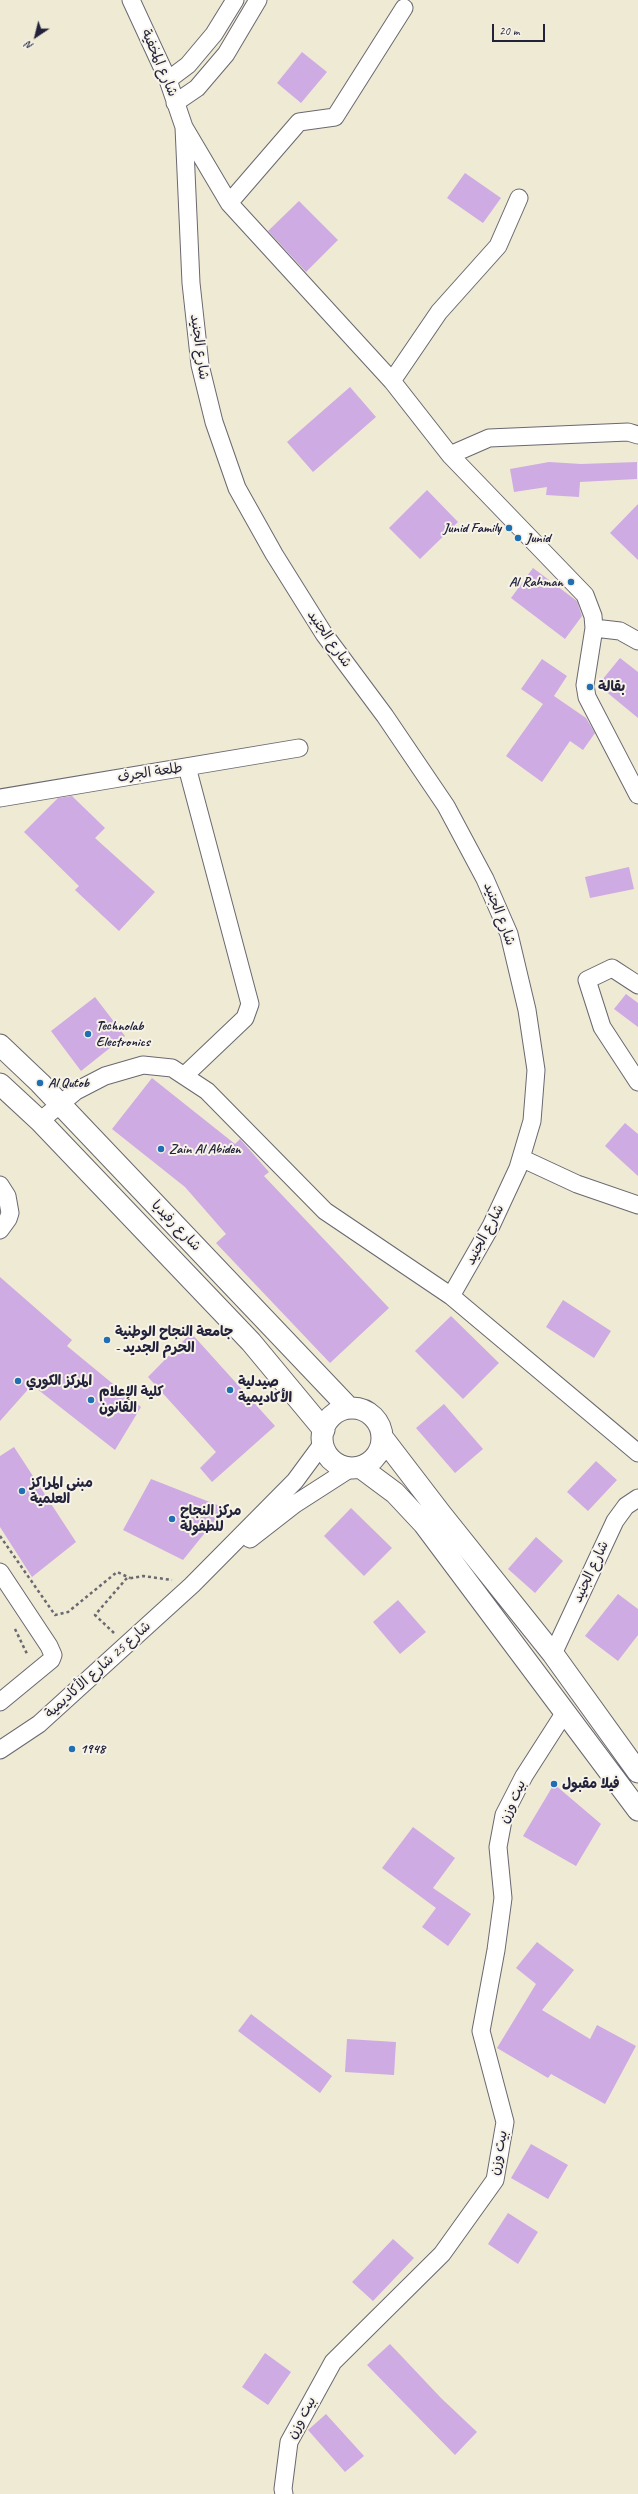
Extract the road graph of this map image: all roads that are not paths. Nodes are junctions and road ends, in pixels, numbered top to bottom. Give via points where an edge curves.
1 (131, 0) edge
2 (235, 0) edge
3 (258, 0) edge
4 (404, 8) dead end
5 (168, 80) junction
6 (175, 103) junction
7 (184, 127) junction
8 (520, 198) dead end
9 (229, 203) junction
10 (392, 380) junction
11 (638, 435) edge
12 (450, 455) junction
13 (594, 628) junction
14 (638, 641) edge
15 (300, 748) dead end
16 (187, 767) junction
17 (638, 795) edge
18 (0, 798) edge
19 (638, 985) edge
20 (0, 1045) edge
21 (184, 1076) junction
22 (638, 1082) edge
23 (0, 1084) edge
24 (60, 1104) junction
25 (40, 1121) junction
26 (521, 1158) junction
27 (0, 1185) edge
28 (638, 1205) edge
29 (0, 1230) edge
30 (451, 1296) junction
31 (349, 1408) junction
32 (323, 1437) junction
33 (382, 1437) junction
34 (638, 1453) edge
35 (356, 1467) junction
36 (638, 1498) edge
37 (0, 1572) edge
38 (192, 1585) junction
39 (553, 1654) junction
40 (0, 1702) edge
41 (565, 1712) junction
42 (0, 1750) edge
43 (638, 1772) edge
44 (638, 1810) edge
45 (284, 2494) edge

1 - 5 street, شارع المخفية
2 - 5 street via 214,34 188,65
3 - 6 street via 226,54 198,88
4 - 9 street via 335,117 299,122
5 - 6 street, شارع المخفية
6 - 7 street, شارع المخفية
7 - 9 street
7 - 26 street, شارع الجنيد via 191,283 200,365 214,422 238,488 274,554 324,634 385,716 446,806 486,879 509,934 527,1010 536,1070 532,1121
8 - 10 street via 498,246 439,312
9 - 10 street
10 - 12 street
11 - 12 street via 628,432 489,438
12 - 13 street via 578,586 590,605
13 - 14 street via 620,631
13 - 17 street via 585,685 587,697
15 - 16 street, طلعة الجرف
16 - 18 street, طلعة الجرف
16 - 21 street via 250,1004 245,1018
19 - 22 street via 612,968 587,980 602,1027
20 - 24 main road, شارع رفيديا
21 - 24 street via 172,1068 143,1065 105,1076 76,1091
21 - 30 street via 208,1090 324,1211
23 - 25 main road, شارع رفيديا
24 - 25 street
24 - 31 main road, شارع رفيديا
25 - 32 main road, شارع رفيديا via 251,1342
26 - 28 street via 577,1184
26 - 30 street, شارع الجنيد via 491,1226
27 - 29 street via 7,1196 10,1212
30 - 34 street
31 - 32 main road via 332,1417
31 - 33 main road via 368,1412 375,1419
32 - 35 main road via 332,1460
32 - 38 street via 295,1481
33 - 35 main road via 381,1447 376,1456
33 - 39 main road
35 - 38 street via 295,1504
35 - 41 main road via 395,1493 424,1524
36 - 39 street, شارع الجنيد via 626,1506 615,1521
37 - 40 street via 53,1654 51,1660
38 - 42 street, شارع 25 شارع الأكاديمية via 39,1724
39 - 43 main road
41 - 44 main road
41 - 45 street, بيت وزن via 524,1776 504,1816 498,1847 502,1898 496,1950 481,2031 505,2122 495,2180 442,2254 334,2362 289,2442

